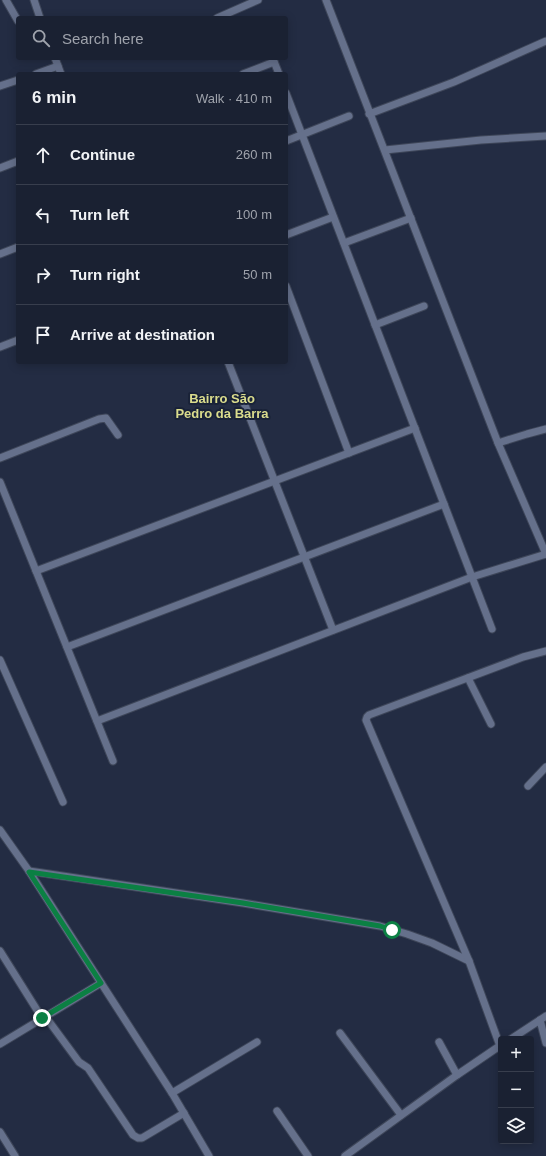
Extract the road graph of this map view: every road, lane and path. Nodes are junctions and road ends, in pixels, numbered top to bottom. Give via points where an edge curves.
1 (6, 0) edge
2 (34, 0) edge
3 (258, 0) edge
4 (326, 0) edge
5 (39, 16) edge
6 (222, 16) edge
7 (16, 18) edge
8 (546, 40) edge
9 (55, 60) edge
10 (273, 60) edge
11 (58, 66) junction
12 (42, 72) edge
13 (60, 72) edge
14 (247, 72) edge
15 (278, 72) edge
16 (16, 81) edge
17 (0, 86) edge
18 (288, 98) edge
19 (369, 114) junction
20 (349, 116) dead end
21 (302, 134) junction
22 (546, 136) edge
23 (288, 140) edge
24 (385, 150) junction
25 (16, 162) edge
26 (0, 168) edge
27 (333, 217) junction
28 (411, 218) junction
29 (288, 234) edge
30 (344, 243) junction
31 (16, 248) edge
32 (0, 254) edge
33 (288, 291) edge
34 (424, 306) dead end
35 (375, 325) junction
36 (16, 341) edge
37 (0, 347) edge
38 (229, 364) edge
39 (415, 428) junction
40 (546, 429) edge
41 (118, 435) dead end
42 (498, 443) junction
43 (349, 453) junction
44 (0, 458) edge
45 (275, 481) junction
46 (0, 482) edge
47 (444, 504) junction
48 (546, 554) edge
49 (304, 557) junction
50 (36, 571) junction
51 (472, 577) junction
52 (492, 629) dead end
53 (333, 630) junction
54 (67, 647) junction
55 (546, 651) edge
56 (0, 660) edge
57 (468, 678) junction
58 (96, 721) junction
59 (491, 724) dead end
60 (113, 761) dead end
61 (546, 767) edge
62 (528, 786) dead end
63 (63, 802) dead end
64 (0, 830) edge
65 (29, 872) junction
66 (0, 952) edge
67 (469, 961) junction
68 (101, 983) junction
69 (44, 1017) junction
70 (543, 1018) edge
71 (340, 1033) dead end
72 (515, 1036) edge
73 (498, 1037) edge
74 (257, 1042) dead end
75 (439, 1042) dead end
76 (546, 1043) edge
77 (0, 1044) edge
78 (498, 1047) edge
79 (457, 1075) junction
80 (172, 1093) junction
81 (278, 1111) dead end
82 (184, 1113) junction
83 (401, 1115) junction
84 (0, 1132) edge
85 (15, 1156) edge
86 (209, 1156) edge
87 (308, 1156) edge
88 (345, 1156) edge

1 - 7 street
2 - 5 street
3 - 6 street
4 - 19 street
8 - 19 street via 448,84
9 - 11 street
10 - 14 street
10 - 15 street
11 - 12 street
11 - 13 street
16 - 17 street
18 - 21 street
19 - 24 street
20 - 21 street
21 - 23 street
21 - 27 street
22 - 24 street
24 - 28 street
25 - 26 street
27 - 29 street
27 - 30 street
28 - 30 street
28 - 42 street
30 - 35 street
31 - 32 street
33 - 43 street
34 - 35 street
35 - 39 street
36 - 37 street
38 - 45 street
39 - 43 street
39 - 47 street
40 - 42 street
41 - 44 street via 106,418 99,419
42 - 48 street
43 - 45 street
45 - 49 street
45 - 50 street
46 - 50 street
47 - 49 street
47 - 51 street
48 - 51 street
49 - 53 street
49 - 54 street
50 - 54 street
51 - 52 street
51 - 53 street
53 - 58 street
54 - 58 street
55 - 57 street
56 - 63 street
57 - 59 street
57 - 67 street via 369,715 366,720
58 - 60 street
61 - 62 street
64 - 65 street
65 - 67 street via 380,926 432,943
65 - 68 street
66 - 69 street
67 - 73 street
68 - 69 street
68 - 80 street
69 - 77 street
69 - 82 street via 80,1062 88,1068 133,1135 142,1138
70 - 72 street
70 - 76 street
71 - 83 street
74 - 80 street
75 - 79 street
78 - 79 street
79 - 83 street
80 - 82 street
81 - 87 street
82 - 86 street
83 - 88 street
84 - 85 street

